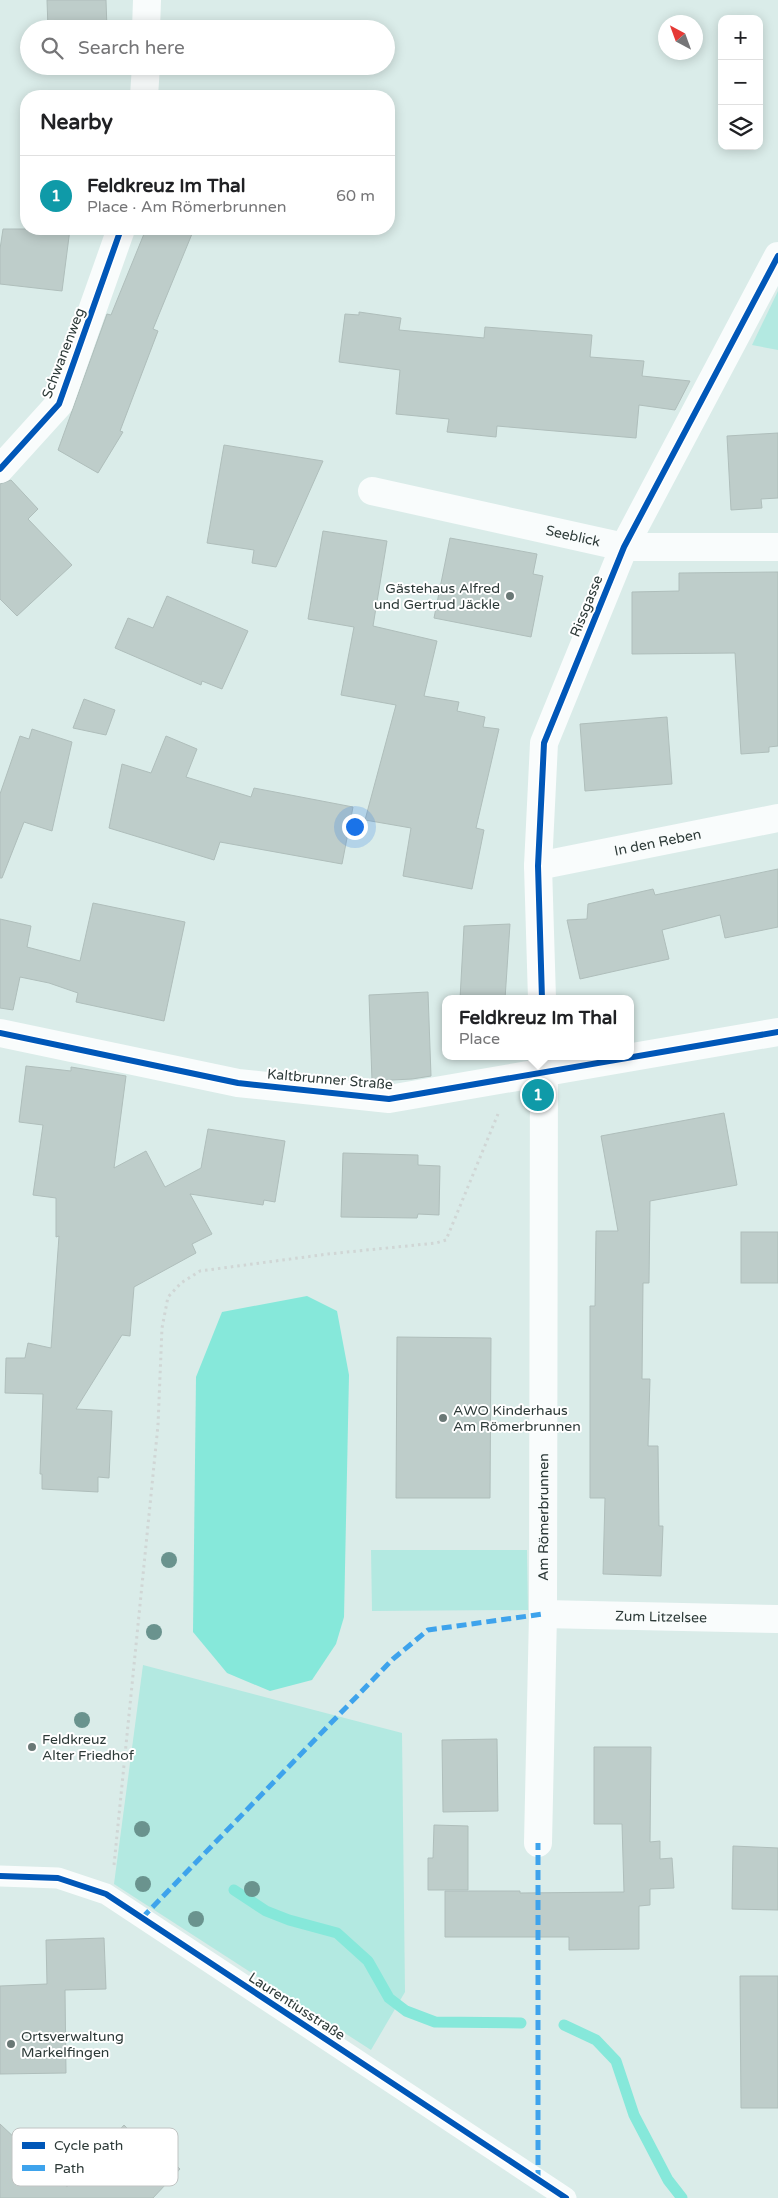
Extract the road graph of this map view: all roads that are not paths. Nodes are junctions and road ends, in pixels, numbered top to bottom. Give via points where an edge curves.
1 (147, 0) edge
2 (146, 20) edge
3 (145, 75) edge
4 (144, 90) edge
5 (119, 235) edge
6 (778, 256) edge
7 (0, 469) edge
8 (372, 491) dead end
9 (624, 547) junction
10 (778, 547) edge
11 (778, 818) edge
12 (538, 866) junction
13 (542, 995) edge
14 (778, 1032) edge
15 (0, 1033) edge
16 (634, 1052) edge
17 (573, 1060) edge
18 (544, 1064) edge
19 (543, 1614) junction
20 (778, 1619) edge
21 (538, 1843) dead end
22 (0, 1876) edge
23 (566, 2198) edge

1 - 2 street
3 - 4 street
5 - 7 street, Schwanenweg via 59,404
6 - 9 street, Rissgasse
8 - 9 street, Seeblick
9 - 10 street, Seeblick
9 - 12 street, Rissgasse via 544,743
11 - 12 street, In den Reben
12 - 13 street, Rissgasse
14 - 16 street, Kaltbrunner Straße
15 - 18 street, Kaltbrunner Straße via 238,1083 389,1099
17 - 18 street, Kaltbrunner Straße
18 - 19 street, Am Römerbrunnen
19 - 20 street, Zum Litzelsee
19 - 21 street, Am Römerbrunnen
22 - 23 lane, Laurentiusstraße via 58,1878 106,1894

